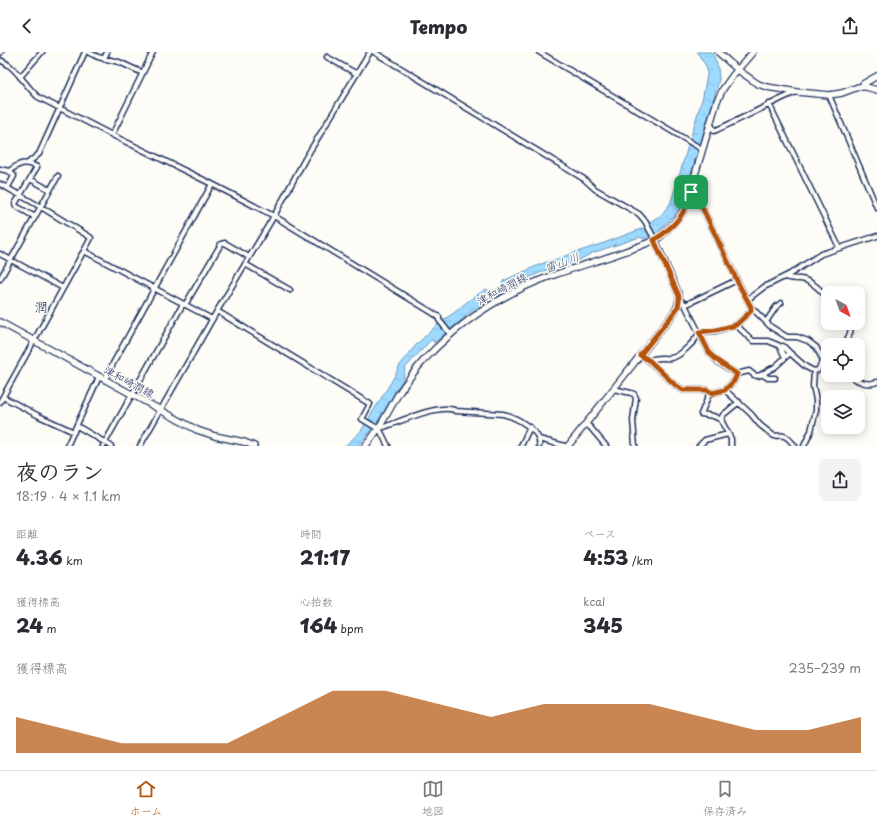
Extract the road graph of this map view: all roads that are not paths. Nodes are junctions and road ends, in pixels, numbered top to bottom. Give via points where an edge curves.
1 (42, 52) edge
2 (87, 52) edge
3 (107, 52) edge
4 (153, 52) edge
5 (370, 52) edge
6 (374, 52) edge
7 (540, 52) edge
8 (718, 52) edge
9 (753, 52) edge
10 (327, 57) dead end
11 (104, 59) junction
12 (0, 60) edge
13 (738, 70) junction
14 (143, 73) junction
15 (357, 74) junction
16 (877, 76) edge
17 (20, 77) junction
18 (863, 87) junction
19 (877, 90) edge
20 (797, 92) junction
21 (829, 95) junction
22 (769, 104) junction
23 (59, 108) junction
24 (709, 126) junction
25 (112, 135) junction
26 (701, 148) junction
27 (28, 163) junction
28 (0, 168) edge
29 (9, 172) junction
30 (58, 176) dead end
31 (30, 179) junction
32 (0, 184) edge
33 (212, 184) junction
34 (8, 188) junction
35 (50, 190) junction
36 (691, 192) junction
37 (21, 195) junction
38 (41, 207) junction
39 (877, 208) edge
40 (274, 216) junction
41 (34, 218) junction
42 (877, 236) edge
43 (654, 239) junction
44 (839, 247) junction
45 (84, 252) junction
46 (0, 254) edge
47 (249, 257) junction
48 (11, 260) junction
49 (245, 264) junction
50 (785, 277) junction
51 (0, 279) edge
52 (737, 280) junction
53 (62, 288) junction
54 (155, 289) junction
55 (290, 290) dead end
56 (821, 292) edge
57 (747, 300) junction
58 (679, 301) junction
59 (184, 304) junction
60 (781, 304) dead end
61 (685, 305) junction
62 (751, 307) junction
63 (217, 310) junction
64 (212, 319) junction
65 (0, 322) edge
66 (766, 322) junction
67 (736, 325) junction
68 (699, 332) junction
69 (450, 334) junction
70 (787, 337) junction
71 (34, 341) junction
72 (781, 346) junction
73 (790, 353) junction
74 (640, 355) junction
75 (821, 356) edge
76 (785, 357) junction
77 (650, 361) junction
78 (821, 364) edge
79 (814, 371) junction
80 (737, 374) junction
81 (762, 374) junction
82 (102, 378) junction
83 (775, 378) dead end
84 (860, 382) edge
85 (877, 382) edge
86 (614, 389) junction
87 (725, 390) junction
88 (710, 392) junction
89 (132, 395) junction
90 (1, 398) edge
91 (739, 402) junction
92 (161, 410) junction
93 (722, 420) junction
94 (585, 424) junction
95 (77, 426) junction
96 (530, 427) junction
97 (378, 428) junction
98 (74, 432) junction
99 (728, 434) junction
100 (539, 438) junction
101 (104, 444) edge
102 (68, 446) edge
103 (110, 446) edge
104 (140, 446) edge
105 (254, 446) edge
106 (365, 446) edge
107 (388, 446) edge
108 (521, 446) edge
109 (539, 446) edge
110 (566, 446) edge
111 (606, 446) edge
112 (635, 446) edge
113 (699, 446) edge
114 (731, 446) edge
115 (795, 446) edge
116 (804, 446) edge

1 - 17 street
2 - 11 street
2 - 23 street
3 - 11 street
4 - 14 street
5 - 15 street
6 - 43 street via 584,179 595,189 640,214
7 - 26 street
8 - 13 main road
9 - 13 main road, 津和崎潤線
10 - 15 street
11 - 14 street via 119,62
12 - 17 street
13 - 20 main road via 758,84
13 - 24 main road, 津和崎潤線 via 717,101
14 - 25 street
15 - 40 street via 305,159
16 - 18 main road via 863,84
17 - 23 street via 38,97
18 - 19 main road
18 - 21 main road
20 - 21 main road
20 - 22 street
21 - 39 street
22 - 24 street via 714,131 712,126
22 - 44 street
23 - 25 street
23 - 27 street via 39,154
24 - 26 main road, 津和崎潤線
25 - 33 street
26 - 36 main road, 津和崎潤線
27 - 29 street via 19,164
27 - 31 street via 37,167
28 - 29 street
29 - 34 street via 14,176
30 - 35 street
31 - 35 street
31 - 37 street
32 - 34 street
33 - 40 street
33 - 54 street
34 - 37 street
35 - 38 street
36 - 43 main road, 津和崎潤線 via 681,215 660,237
36 - 52 street via 704,211
37 - 38 street
37 - 41 street via 16,206
38 - 41 street
38 - 45 street via 91,238
40 - 47 street
40 - 69 street via 439,317
41 - 48 street
42 - 44 street
43 - 58 main road
43 - 69 main road, 津和崎潤線 via 613,256 554,275 512,294 477,314
44 - 50 street via 821,254
45 - 53 street
45 - 54 street
46 - 48 street
47 - 49 street
47 - 59 street via 225,243 221,244
48 - 51 street
48 - 53 street
49 - 55 street
49 - 63 street
50 - 56 street via 808,281
50 - 57 street via 764,287
52 - 57 street
52 - 61 street
53 - 71 street
54 - 59 street
54 - 82 street
57 - 62 street
58 - 61 street
58 - 74 main road via 678,307
59 - 64 street
59 - 89 street
60 - 66 street
61 - 68 street
62 - 66 street
62 - 67 street via 751,311
63 - 64 street
63 - 97 street via 370,404 362,419
64 - 92 street
65 - 71 main road, 津和崎潤線
66 - 70 street
67 - 68 street
67 - 72 street via 753,340 768,341
68 - 77 street via 677,357 655,358
68 - 80 street via 710,354
69 - 97 main road, 津和崎潤線 via 415,370
70 - 72 street
70 - 75 street via 808,341 816,347
71 - 82 main road, 津和崎潤線
71 - 90 street
72 - 73 street
72 - 76 street
73 - 76 street
73 - 79 street
74 - 77 street
74 - 86 main road
76 - 81 street
77 - 88 street via 683,390
78 - 79 street via 818,370
79 - 116 street via 816,410
80 - 81 street via 749,371 757,376
80 - 87 street
81 - 83 street via 768,378
82 - 89 main road, 津和崎潤線
82 - 95 street
84 - 85 street
86 - 94 main road
86 - 112 street via 634,394 636,398 633,420
87 - 88 street
87 - 91 street
88 - 93 street via 701,414
89 - 92 main road, 津和崎潤線
89 - 101 street
90 - 98 street
91 - 93 street via 723,415
91 - 115 street via 760,425 774,436 782,434
92 - 104 street
92 - 105 main road, 津和崎潤線 via 205,434
93 - 99 street
94 - 110 main road
94 - 111 street
95 - 98 street
95 - 101 street
96 - 97 street via 503,414 456,411 452,408 429,412
96 - 100 street
96 - 108 street
97 - 106 main road, 津和崎潤線
97 - 107 street
98 - 102 street
99 - 113 street via 705,440
99 - 114 street
100 - 109 street
100 - 110 street
101 - 103 street

